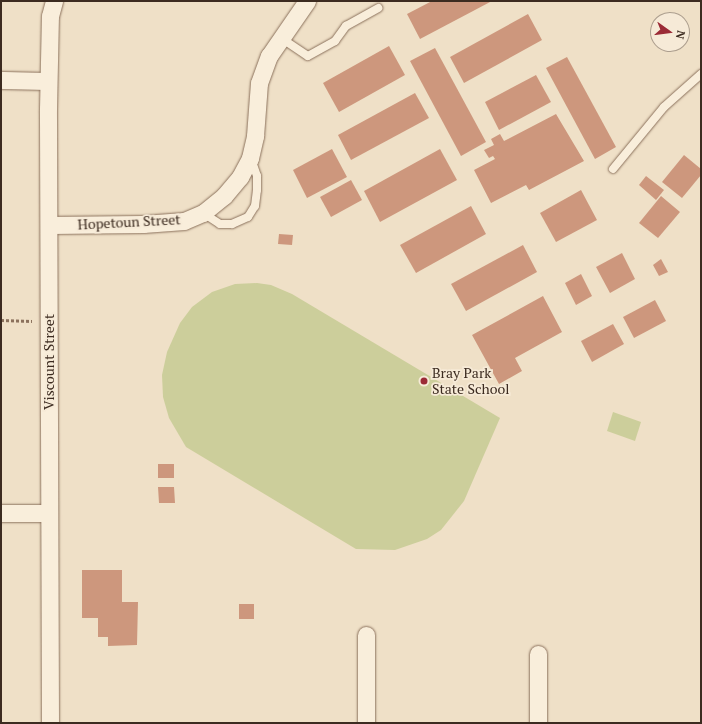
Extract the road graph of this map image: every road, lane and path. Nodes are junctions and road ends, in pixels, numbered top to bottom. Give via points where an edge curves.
1 (54, 1) edge
2 (307, 1) edge
3 (378, 8) dead end
4 (281, 38) junction
5 (701, 74) edge
6 (1, 80) edge
7 (48, 81) junction
8 (250, 158) junction
9 (613, 169) dead end
10 (203, 213) junction
11 (50, 225) junction
12 (32, 315) dead end
13 (1, 320) edge
14 (1, 513) edge
15 (49, 513) junction
16 (366, 635) dead end
17 (538, 654) dead end
18 (50, 723) edge
19 (366, 723) edge
20 (538, 723) edge

1 - 7 street, Viscount Street via 50,16
2 - 4 street, Hopetoun Street
3 - 4 lane via 346,26 335,41 308,56
4 - 8 street, Hopetoun Street via 269,56 259,83 255,136
5 - 9 lane via 664,107
6 - 7 street
7 - 11 street, Viscount Street
8 - 10 street, Hopetoun Street via 240,177 224,196
8 - 10 lane via 257,176 257,190 255,206 248,217 232,224 220,224
10 - 11 street, Hopetoun Street via 184,221 164,224
11 - 15 street, Viscount Street
12 - 13 path via 32,322
14 - 15 street
15 - 18 street, Viscount Street
16 - 19 street
17 - 20 street

